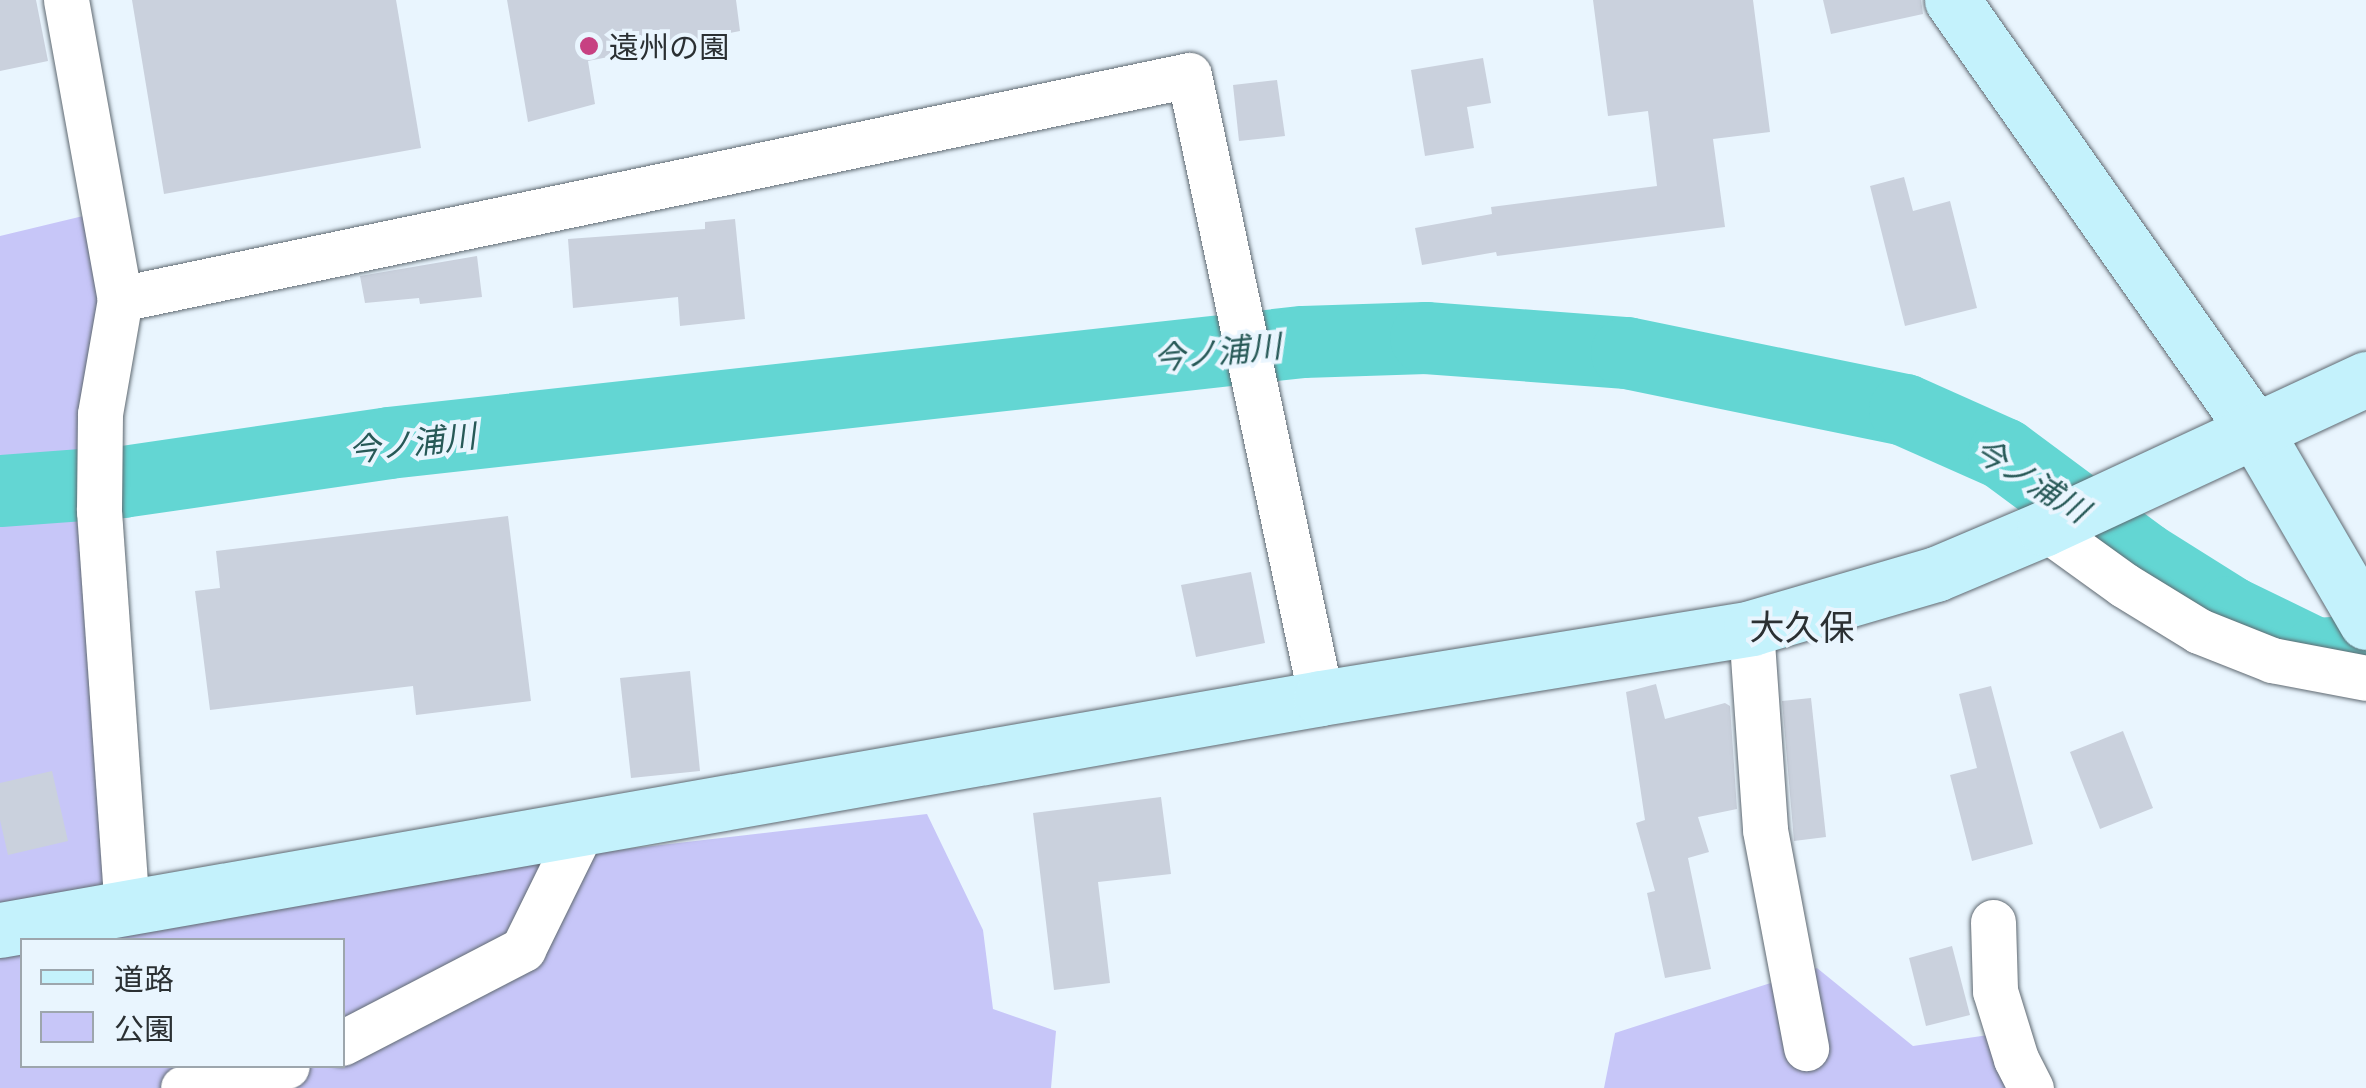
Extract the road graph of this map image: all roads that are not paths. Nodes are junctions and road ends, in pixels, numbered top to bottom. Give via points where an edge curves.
1 (66, 0) edge
2 (1952, 0) edge
3 (120, 299) junction
4 (2366, 379) edge
5 (2255, 431) junction
6 (2045, 528) junction
7 (2362, 616) edge
8 (1751, 628) junction
9 (2366, 678) edge
10 (1321, 698) junction
11 (583, 827) junction
12 (127, 907) junction
13 (1993, 922) dead end
14 (0, 930) edge
15 (345, 1041) edge
16 (1806, 1048) dead end
17 (277, 1068) edge
18 (182, 1088) edge
19 (2031, 1088) edge

1 - 3 street
2 - 5 street
3 - 10 street via 1189,75
3 - 12 street via 100,414 99,510
4 - 5 street
5 - 6 street
5 - 7 street
6 - 8 street via 1882,592
6 - 9 street via 2198,631 2272,660
8 - 10 street
8 - 16 street via 1764,830
10 - 11 street
11 - 12 street
11 - 15 street via 523,949
12 - 14 street
13 - 19 street via 1995,991
17 - 18 street

